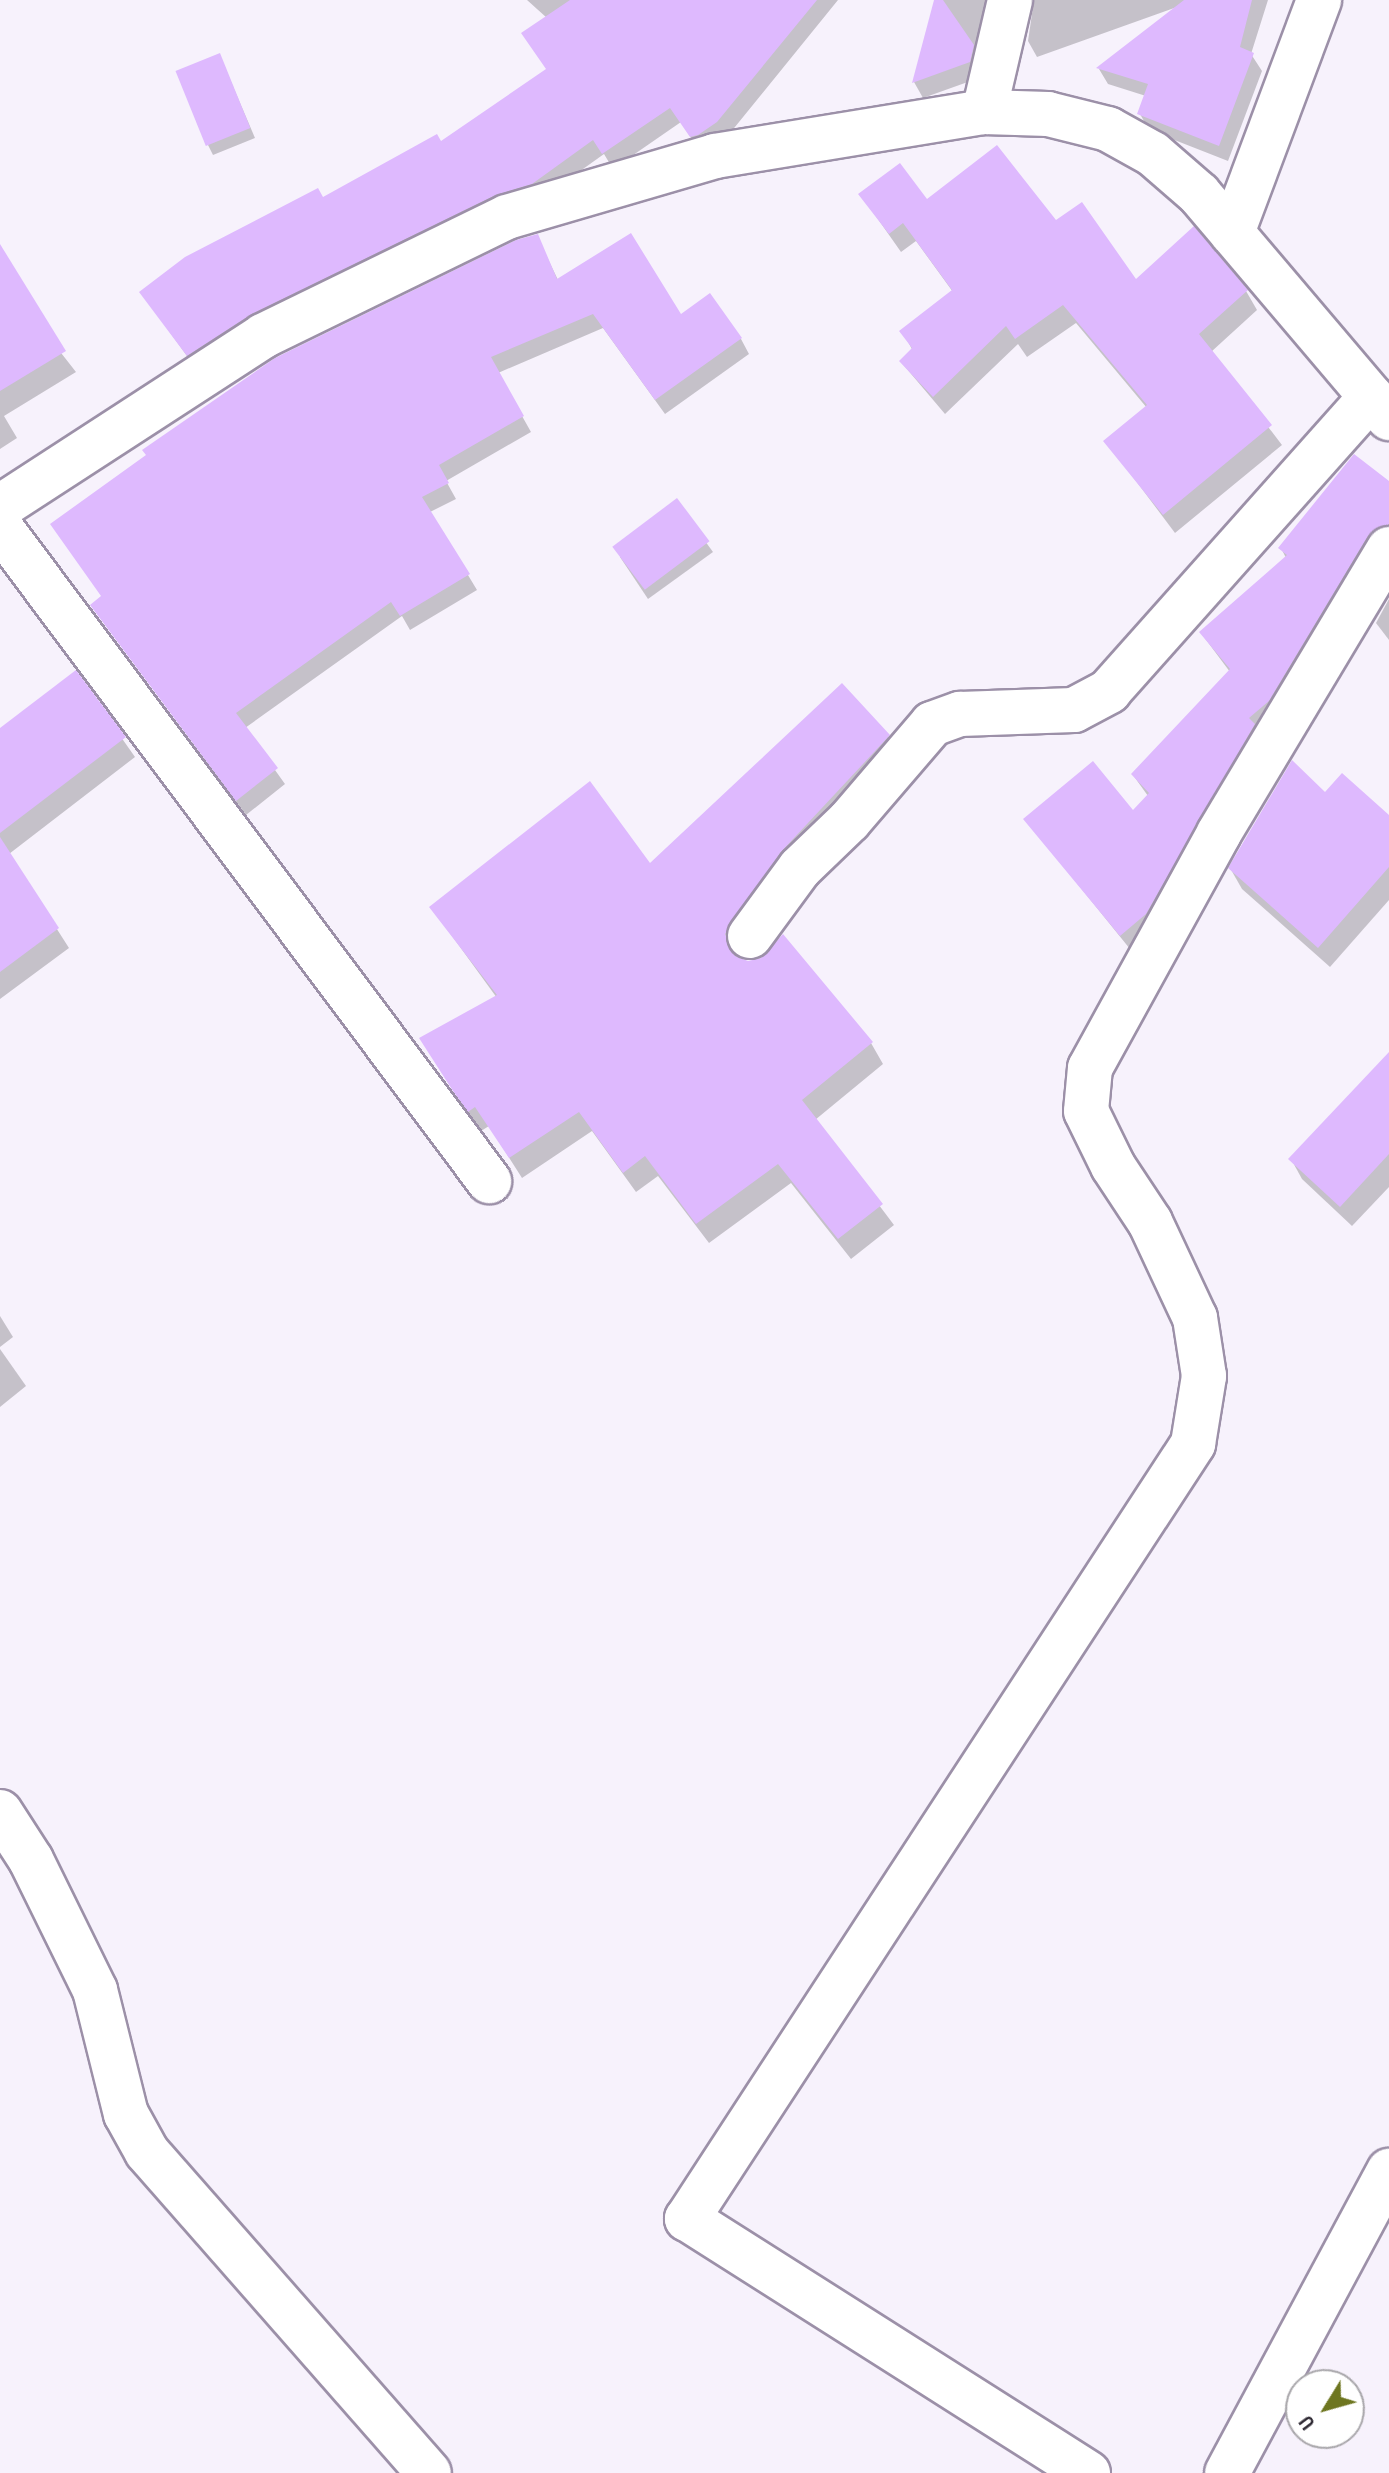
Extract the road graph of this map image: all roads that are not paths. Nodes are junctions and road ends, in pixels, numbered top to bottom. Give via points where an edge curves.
1 (1010, 0) edge
2 (1319, 0) edge
3 (984, 112) junction
4 (1232, 233) junction
5 (1380, 407) edge
6 (0, 507) edge
7 (0, 527) edge
8 (1389, 549) edge
9 (750, 936) dead end
10 (489, 1181) dead end
11 (0, 1812) edge
12 (1389, 2171) edge
13 (429, 2473) edge
14 (1088, 2473) edge
15 (1227, 2473) edge

1 - 3 street
2 - 4 street
3 - 4 street via 1048,114 1108,129 1153,154 1199,194
3 - 6 street via 715,156 507,217 263,336
4 - 5 street
5 - 9 street via 1109,691 1074,710 960,714 932,724 849,821 800,868
7 - 10 street
8 - 14 street via 1219,833 1090,1068 1086,1111 1113,1166 1150,1222 1195,1318 1204,1376 1193,1444 687,2219
11 - 13 street via 31,1860 95,1990 126,2114 147,2152
12 - 15 street

